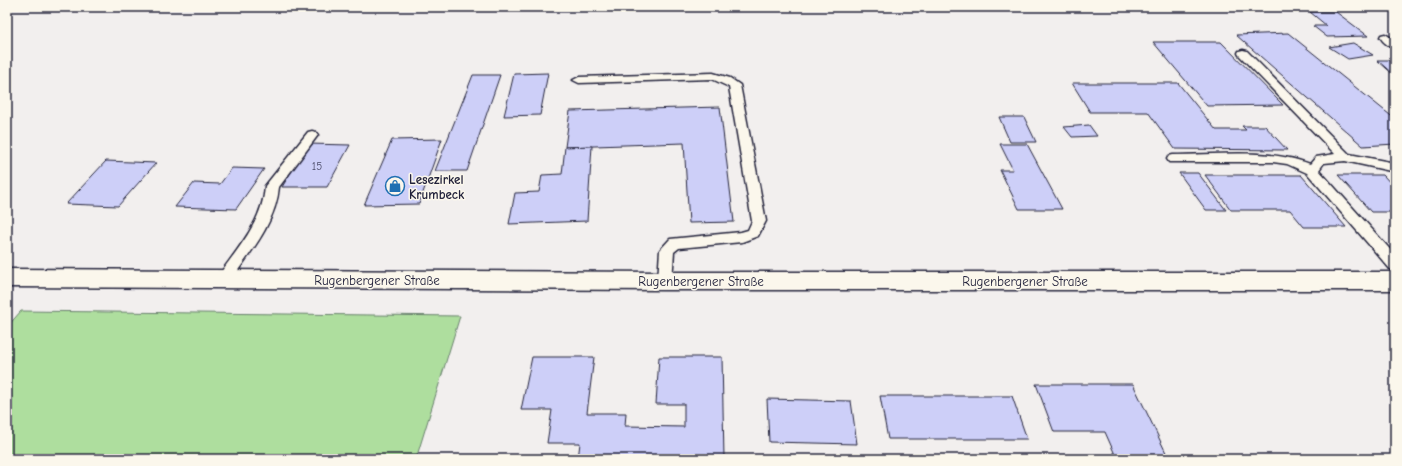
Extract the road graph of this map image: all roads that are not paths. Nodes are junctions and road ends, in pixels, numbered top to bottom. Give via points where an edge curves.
1 (1385, 38) dead end
2 (1395, 44) edge
3 (1243, 54) dead end
4 (579, 80) dead end
5 (312, 135) dead end
6 (1345, 156) junction
7 (1173, 159) dead end
8 (1395, 168) edge
9 (1312, 170) junction
10 (1395, 265) edge
11 (7, 278) edge
12 (224, 279) junction
13 (665, 281) junction
14 (1395, 281) edge

1 - 2 lane
3 - 6 lane
4 - 13 lane via 713,76 734,85 759,221 753,233 742,237 675,243 667,250
5 - 12 lane via 272,186 272,195 262,221
6 - 8 lane
6 - 9 lane via 1320,160
7 - 9 lane via 1273,158 1290,161
9 - 10 lane
11 - 12 main road, Rugenbergener Straße
12 - 13 main road, Rugenbergener Straße
13 - 14 main road, Rugenbergener Straße

